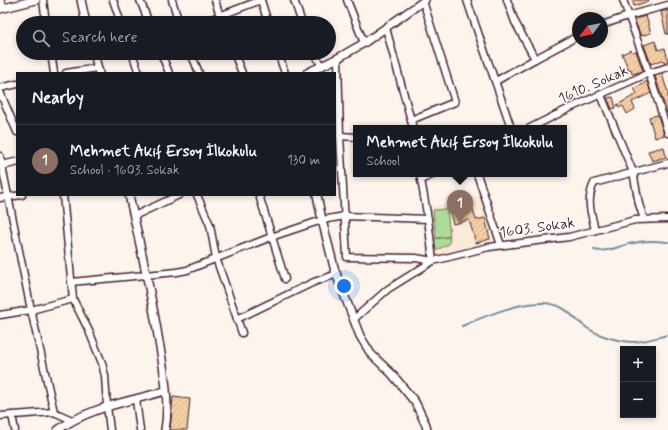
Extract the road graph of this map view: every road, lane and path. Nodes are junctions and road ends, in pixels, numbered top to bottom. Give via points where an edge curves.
1 (1, 0) edge
2 (36, 0) edge
3 (43, 0) edge
4 (81, 0) edge
5 (113, 0) edge
6 (140, 0) edge
7 (172, 0) edge
8 (215, 0) edge
9 (261, 0) edge
10 (294, 0) edge
11 (347, 0) edge
12 (467, 0) edge
13 (507, 0) edge
14 (623, 0) edge
15 (424, 1) edge
16 (668, 5) edge
17 (2, 8) edge
18 (45, 16) edge
19 (84, 16) edge
20 (119, 16) edge
21 (146, 16) edge
22 (177, 16) edge
23 (220, 16) joint
24 (266, 16) edge
25 (300, 16) edge
26 (628, 16) junction
27 (608, 23) edge
28 (386, 28) junction
29 (572, 39) edge
30 (364, 43) junction
31 (338, 58) joint
32 (535, 59) junction
33 (52, 60) edge
34 (96, 60) edge
35 (134, 60) edge
36 (164, 60) edge
37 (194, 60) edge
38 (237, 60) edge
39 (280, 60) edge
40 (318, 60) edge
41 (334, 60) edge
42 (322, 66) junction
43 (668, 67) edge
44 (98, 70) edge
45 (54, 72) edge
46 (77, 72) edge
47 (139, 72) edge
48 (169, 72) edge
49 (199, 72) edge
50 (242, 72) edge
51 (285, 72) edge
52 (309, 72) edge
53 (649, 74) junction
54 (496, 81) junction
55 (16, 84) edge
56 (0, 88) edge
57 (0, 92) edge
58 (601, 95) junction
59 (666, 119) edge
60 (411, 120) junction
61 (412, 125) edge
62 (510, 125) edge
63 (536, 125) edge
64 (16, 130) edge
65 (668, 133) edge
66 (340, 136) junction
67 (353, 137) edge
68 (338, 148) edge
69 (0, 156) edge
70 (16, 162) edge
71 (668, 163) edge
72 (1, 166) edge
73 (633, 172) junction
74 (421, 177) edge
75 (478, 177) edge
76 (16, 196) edge
77 (63, 196) edge
78 (129, 196) edge
79 (177, 196) edge
80 (197, 196) edge
81 (259, 196) edge
82 (317, 196) edge
83 (9, 197) junction
84 (0, 198) edge
85 (134, 216) junction
86 (344, 216) junction
87 (644, 219) junction
88 (668, 219) edge
89 (322, 220) junction
90 (428, 220) junction
91 (595, 230) junction
92 (271, 237) junction
93 (501, 245) junction
94 (216, 258) junction
95 (433, 261) junction
96 (147, 274) junction
97 (337, 274) junction
98 (285, 279) dead end
99 (71, 282) junction
100 (73, 299) junction
101 (31, 310) junction
102 (0, 315) edge
103 (237, 319) junction
104 (354, 319) junction
105 (242, 333) dead end
106 (165, 392) junction
107 (136, 400) junction
108 (107, 406) junction
109 (54, 412) junction
110 (12, 415) junction
111 (0, 416) edge
112 (72, 420) junction
113 (15, 430) edge
114 (58, 430) edge
115 (110, 430) edge
116 (140, 430) edge
117 (165, 430) edge
118 (427, 430) edge

1 - 17 street
2 - 17 street
3 - 18 street
4 - 19 street
5 - 20 street
6 - 21 street
7 - 22 street
8 - 23 street
9 - 23 street
9 - 24 street
10 - 25 street
11 - 30 street
12 - 54 street
13 - 32 street via 515,22
14 - 26 street
15 - 28 street
15 - 60 street via 455,102
16 - 26 street
26 - 27 street
26 - 53 street
28 - 30 street
28 - 60 street
29 - 32 street
30 - 31 street
31 - 66 street
32 - 54 street
33 - 45 street
34 - 44 street
35 - 47 street
36 - 48 street
37 - 49 street
38 - 50 street
39 - 51 street
40 - 42 street
41 - 42 street
42 - 52 street
43 - 53 street, 1610. Sokak
44 - 46 street
53 - 58 street, 1610. Sokak
53 - 59 street
54 - 62 street
55 - 56 street
57 - 64 street
58 - 63 street, 1610. Sokak
58 - 73 street
59 - 65 street
60 - 61 street
66 - 67 street
66 - 68 street
68 - 86 street
69 - 72 street
70 - 72 street
71 - 73 street
72 - 83 street
73 - 87 street
73 - 91 street via 594,183 589,205
74 - 90 street
75 - 93 street
76 - 83 street
77 - 99 street
78 - 85 street
79 - 85 street
80 - 94 street via 210,225
81 - 92 street
82 - 89 street
83 - 84 street
83 - 101 street
85 - 96 street
86 - 89 street
86 - 90 street
86 - 95 street via 347,257 416,258
87 - 88 street, 1603. Sokak
87 - 91 street, 1603. Sokak
89 - 92 street
89 - 97 street
90 - 95 street
91 - 93 street, 1603. Sokak via 561,239
92 - 94 street
92 - 98 street
93 - 95 street, 1603. Sokak
94 - 96 street via 187,270
94 - 103 street
95 - 104 street via 388,289
96 - 99 street
96 - 106 street via 163,365
97 - 103 street via 314,282
97 - 104 street
99 - 100 street
100 - 101 street
100 - 108 street via 102,363
101 - 102 street
101 - 109 street
103 - 105 street
104 - 118 street via 360,336 371,354 415,402
106 - 107 street
106 - 117 street
107 - 108 street
107 - 116 street
108 - 112 street
108 - 115 street
109 - 110 street
109 - 112 street
110 - 111 street
110 - 113 street
112 - 114 street

